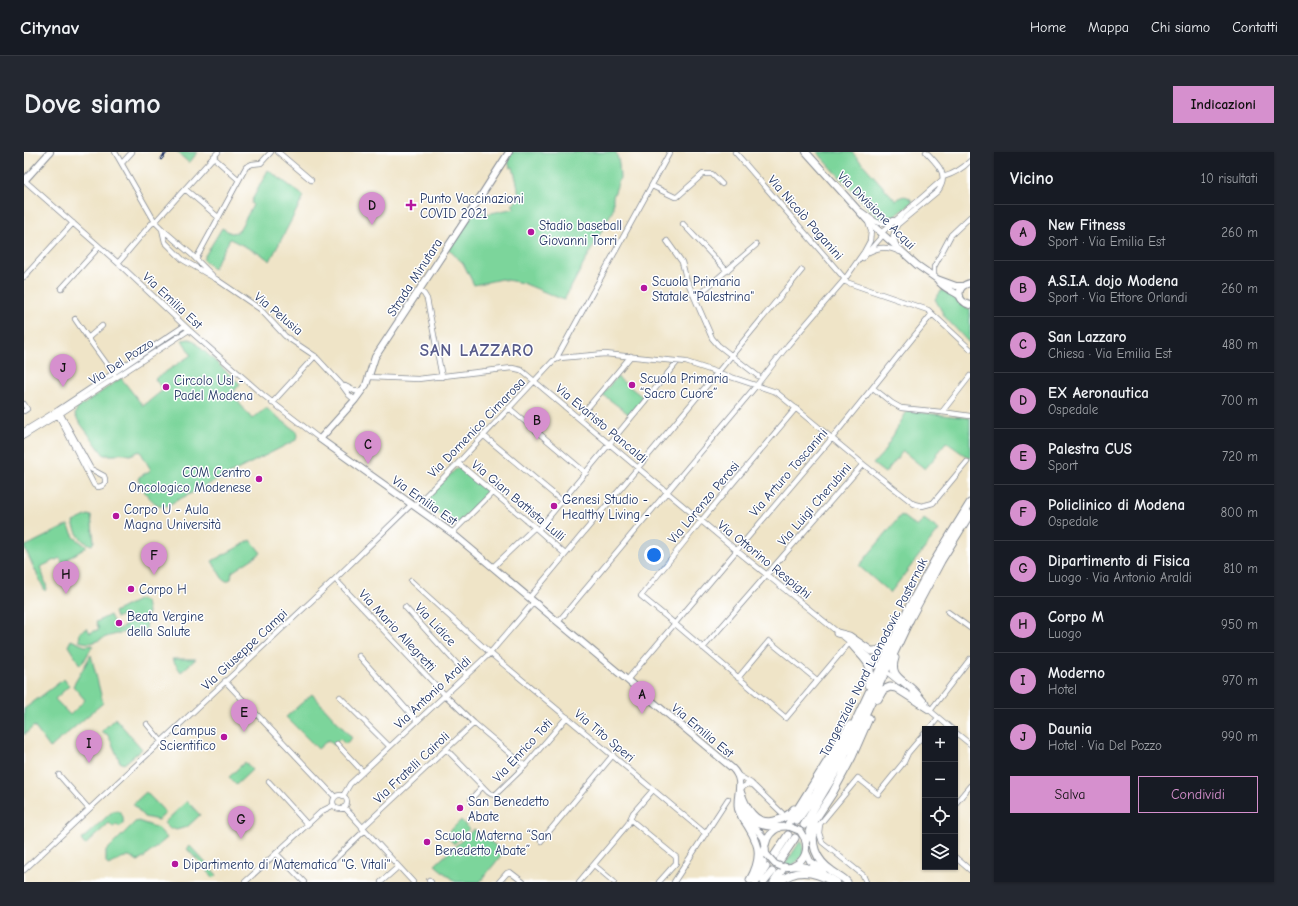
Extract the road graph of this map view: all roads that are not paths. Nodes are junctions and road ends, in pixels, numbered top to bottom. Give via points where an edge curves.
1 (50, 152) edge
2 (115, 152) edge
3 (132, 152) edge
4 (218, 152) edge
5 (271, 152) edge
6 (278, 152) edge
7 (508, 152) edge
8 (670, 152) edge
9 (735, 152) edge
10 (806, 152) edge
11 (926, 152) edge
12 (213, 157) junction
13 (970, 161) edge
14 (122, 163) junction
15 (942, 179) junction
16 (24, 180) edge
17 (239, 180) junction
18 (311, 180) dead end
19 (722, 184) dead end
20 (652, 186) junction
21 (186, 189) junction
22 (851, 203) junction
23 (218, 217) junction
24 (900, 217) junction
25 (970, 217) edge
26 (867, 220) junction
27 (155, 222) junction
28 (73, 223) junction
29 (683, 224) dead end
30 (162, 229) junction
31 (882, 234) junction
32 (667, 241) dead end
33 (756, 245) dead end
34 (99, 247) junction
35 (898, 249) junction
36 (868, 252) junction
37 (905, 255) junction
38 (196, 259) junction
39 (118, 263) junction
40 (192, 265) junction
41 (934, 267) junction
42 (852, 269) junction
43 (802, 270) dead end
44 (924, 270) junction
45 (727, 271) junction
46 (24, 276) edge
47 (935, 278) junction
48 (216, 279) junction
49 (844, 280) junction
50 (970, 283) edge
51 (963, 286) junction
52 (61, 289) dead end
53 (418, 290) junction
54 (960, 296) junction
55 (695, 298) junction
56 (970, 305) edge
57 (932, 314) junction
58 (75, 320) dead end
59 (102, 326) dead end
60 (184, 326) junction
61 (189, 330) junction
62 (88, 338) junction
63 (970, 349) edge
64 (147, 354) junction
65 (315, 356) junction
66 (631, 356) junction
67 (731, 356) junction
68 (556, 359) junction
69 (678, 361) junction
70 (718, 372) junction
71 (115, 375) junction
72 (758, 376) dead end
73 (970, 376) edge
74 (369, 377) junction
75 (442, 377) junction
76 (535, 381) junction
77 (341, 384) junction
78 (756, 386) junction
79 (873, 388) junction
80 (361, 392) junction
81 (355, 400) junction
82 (272, 403) junction
83 (24, 404) edge
84 (509, 408) junction
85 (796, 408) junction
86 (24, 411) edge
87 (58, 412) junction
88 (942, 412) junction
89 (970, 416) edge
90 (579, 418) junction
91 (24, 431) edge
92 (483, 435) junction
93 (24, 436) edge
94 (832, 438) junction
95 (320, 439) junction
96 (610, 444) junction
97 (967, 462) dead end
98 (458, 463) junction
99 (863, 464) junction
100 (638, 468) junction
101 (586, 473) junction
102 (493, 492) junction
103 (667, 493) junction
104 (562, 501) junction
105 (970, 503) edge
106 (413, 505) junction
107 (970, 514) edge
108 (701, 521) junction
109 (536, 528) junction
110 (452, 533) junction
111 (736, 550) junction
112 (565, 554) junction
113 (493, 567) junction
114 (767, 576) junction
115 (335, 579) junction
116 (411, 580) dead end
117 (532, 600) junction
118 (405, 607) dead end
119 (908, 609) junction
120 (948, 612) dead end
121 (910, 619) junction
122 (558, 622) junction
123 (674, 623) junction
124 (970, 628) edge
125 (837, 633) junction
126 (850, 642) junction
127 (703, 648) junction
128 (490, 652) junction
129 (358, 656) dead end
130 (970, 659) edge
131 (877, 664) dead end
132 (467, 674) junction
133 (889, 674) dead end
134 (738, 678) junction
135 (627, 680) junction
136 (817, 680) junction
137 (225, 681) junction
138 (445, 695) junction
139 (340, 697) dead end
140 (929, 710) junction
141 (861, 716) junction
142 (567, 717) junction
143 (938, 718) junction
144 (417, 721) junction
145 (474, 723) junction
146 (147, 724) dead end
147 (931, 726) edge
148 (948, 726) edge
149 (958, 734) edge
150 (922, 737) edge
151 (161, 741) junction
152 (337, 744) dead end
153 (970, 744) edge
154 (389, 746) junction
155 (446, 749) junction
156 (612, 755) junction
157 (525, 766) junction
158 (824, 766) junction
159 (845, 770) junction
160 (363, 772) junction
161 (736, 774) junction
162 (59, 775) dead end
163 (269, 782) dead end
164 (754, 785) junction
165 (970, 786) edge
166 (482, 787) junction
167 (653, 790) junction
168 (740, 790) junction
169 (343, 796) junction
170 (335, 797) junction
171 (470, 799) dead end
172 (728, 799) dead end
173 (958, 800) edge
174 (334, 805) junction
175 (344, 807) junction
176 (89, 809) junction
177 (821, 811) junction
178 (782, 813) dead end
179 (742, 817) junction
180 (631, 820) junction
181 (800, 823) dead end
182 (307, 824) junction
183 (786, 827) junction
184 (364, 829) junction
185 (706, 834) junction
186 (791, 836) dead end
187 (805, 839) junction
188 (541, 841) dead end
189 (806, 852) junction
190 (276, 853) junction
191 (774, 857) junction
192 (958, 860) edge
193 (332, 862) dead end
194 (594, 865) junction
195 (793, 866) junction
196 (398, 867) junction
197 (24, 870) edge
198 (970, 870) edge
199 (751, 881) edge
200 (245, 882) edge
201 (304, 882) edge
202 (381, 882) edge
203 (413, 882) edge
204 (499, 882) edge
205 (523, 882) edge
206 (579, 882) edge
207 (614, 882) edge
208 (659, 882) edge
209 (674, 882) edge
210 (764, 882) edge
211 (774, 882) edge
212 (780, 882) edge
213 (833, 882) edge
214 (837, 882) edge
215 (843, 882) edge
216 (847, 882) edge
217 (866, 882) edge

1 - 16 main road
2 - 14 street, Via Pelusia
3 - 14 street
4 - 12 street
5 - 17 street via 261,163 246,167
6 - 18 street
7 - 53 main road, Strada Minutara
8 - 20 street, Via Domenico Cimarosa
9 - 49 street, Via Nicolò Paganini
10 - 22 main road, Via Divisione Acqui
11 - 15 street via 943,173
12 - 17 street
12 - 21 street
13 - 15 street
14 - 27 street, Via Pelusia
15 - 24 street
15 - 35 street via 939,190 895,228 893,238
16 - 28 street, Via Emilia Est
17 - 23 street
19 - 20 street via 712,174 703,174 677,197
20 - 68 street, Via Domenico Cimarosa
21 - 23 street
21 - 27 street
22 - 24 street via 880,223
22 - 26 main road, Via Divisione Acqui
23 - 38 street
24 - 31 street
25 - 41 street via 951,235
26 - 31 main road, Via Divisione Acqui
26 - 42 street via 871,231 870,241
27 - 30 street, Via Pelusia
27 - 39 street
28 - 34 street, Via Emilia Est
28 - 46 street
29 - 45 street
30 - 38 street, Via Pelusia
30 - 40 street, Via Pelusia via 165,242 183,260
31 - 35 main road, Via Divisione Acqui
31 - 36 street
32 - 55 street via 682,262
33 - 45 street
34 - 39 street, Via Emilia Est
34 - 52 street
35 - 37 main road, Via Divisione Acqui
36 - 37 street via 877,248 887,248
36 - 42 street
37 - 44 main road, Via Divisione Acqui
38 - 40 street via 191,260
38 - 48 street, Via Pelusia
39 - 60 street, Via Emilia Est
40 - 48 street, Via Pelusia
41 - 44 street
41 - 47 street
42 - 49 street
43 - 67 street, Via Antonio Araldi
44 - 47 main road, Via Divisione Acqui
45 - 55 street
47 - 51 main road, Via Divisione Acqui
47 - 54 main road, Via Divisione Acqui via 944,287
48 - 65 street, Via Pelusia via 260,309 285,336
49 - 57 street via 923,308
49 - 78 street
50 - 51 main road
51 - 54 main road
53 - 74 main road, Strada Minutara via 375,357
53 - 75 street via 427,299
54 - 56 main road, Via Divisione Acqui
55 - 67 street via 712,338
57 - 63 street
57 - 79 street, Via Arturo Toscanini
58 - 62 street
59 - 62 street
60 - 61 street, Via Emilia Est
60 - 64 street, Via Del Pozzo
61 - 64 street, Via Del Pozzo
61 - 82 street, Via Emilia Est
62 - 71 street
64 - 71 street, Via Del Pozzo
65 - 77 street, Via Pelusia
65 - 82 street
66 - 68 street via 605,354
66 - 69 street
66 - 90 street
67 - 70 street, Via Antonio Araldi
67 - 72 street
68 - 76 street, Via Domenico Cimarosa
69 - 70 street
69 - 96 street
70 - 78 street
70 - 100 street, Via Antonio Araldi
71 - 87 street, Via Del Pozzo
73 - 88 street
74 - 75 street
74 - 80 main road, Strada Minutara
75 - 76 street, Via Evaristo Pancaldi via 512,368 521,370
76 - 84 street, Via Domenico Cimarosa
76 - 90 street, Via Evaristo Pancaldi
77 - 80 street, Via Pelusia
77 - 81 street, Via Pelusia
78 - 85 street via 776,392
78 - 103 street
79 - 88 street via 901,408
79 - 94 street, Via Arturo Toscanini
80 - 81 main road, Strada Minutara
81 - 95 main road, Strada Minutara
82 - 95 street, Via Emilia Est
83 - 86 street via 27,409
84 - 92 street, Via Domenico Cimarosa
84 - 101 street
85 - 94 street
85 - 108 street, Via Lorenzo Perosi
87 - 87 street via 94,485 98,488 102,486 105,483 104,476 91,469
87 - 91 street, Via Del Pozzo
87 - 93 street, Via Del Pozzo
88 - 89 street
90 - 96 street, Via Evaristo Pancaldi
92 - 98 street, Via Domenico Cimarosa
92 - 104 street
94 - 99 street
94 - 111 street, Via Arturo Toscanini
95 - 106 main road, Via Emilia Est
96 - 100 street, Via Evaristo Pancaldi
96 - 101 street
97 - 99 street via 935,501 922,506 905,498
98 - 102 street, Via Gian Battista Lulli
98 - 106 street, Via Domenico Cimarosa
99 - 114 street, Via Luigi Cherubini
100 - 103 street, Via Evaristo Pancaldi
100 - 112 street, Via Antonio Araldi
101 - 104 street
102 - 109 street, Via Gian Battista Lulli
102 - 110 street
103 - 108 street, Via Ottorino Respighi
103 - 122 street
104 - 109 street
105 - 119 highway, Tangenziale Nord Leonodovic Pasternak
106 - 110 main road, Via Emilia Est
106 - 115 street, Via Giuseppe Campi
107 - 121 highway, Tangenziale Nord Leonodovic Pasternak
108 - 111 street, Via Ottorino Respighi
108 - 123 street, Via Lorenzo Perosi via 641,596
109 - 112 street, Via Gian Battista Lulli
109 - 113 street
110 - 113 main road, Via Emilia Est
111 - 114 street, Via Ottorino Respighi
111 - 123 street, Via Arturo Toscanini
112 - 117 street, Via Antonio Araldi
113 - 117 main road, Via Emilia Est
114 - 125 street, Via Ottorino Respighi
114 - 127 street, Via Luigi Cherubini
115 - 137 street, Via Giuseppe Campi
115 - 138 street, Via Mario Allegretti
116 - 128 street, Via Tito Speri
117 - 122 main road, Via Emilia Est
117 - 128 street, Via Antonio Araldi
118 - 132 street, Via Lidice
119 - 125 highway via 886,646 879,650 871,651 848,636
119 - 141 highway, Tangenziale Nord Leonodovic Pasternak
120 - 124 street
121 - 140 highway via 893,663 893,670
121 - 141 highway, Tangenziale Nord Leonodovic Pasternak
122 - 135 main road, Via Emilia Est
123 - 127 street
123 - 135 street, Via Arturo Toscanini
125 - 126 street, Via Ottorino Respighi
126 - 131 street, Via Ottorino Respighi
126 - 136 street
126 - 141 highway via 871,670
127 - 134 street
128 - 132 street, Via Antonio Araldi
128 - 142 street, Via Tito Speri
129 - 144 street
130 - 140 street
132 - 138 street, Via Antonio Araldi
133 - 140 street
134 - 136 street via 769,641
134 - 136 street via 786,718
135 - 161 main road, Via Emilia Est
137 - 151 street, Via Giuseppe Campi
137 - 170 street
138 - 144 street, Via Antonio Araldi
138 - 145 street, Via Mario Allegretti
139 - 154 street
140 - 143 street
140 - 159 highway via 896,688 883,690
141 - 158 highway via 844,734
141 - 159 highway via 855,747
141 - 181 highway, Tangenziale Nord Leonodovic Pasternak
142 - 156 street, Via Tito Speri
142 - 157 street, Via Enrico Toti
143 - 147 street
143 - 148 street
144 - 154 street, Via Antonio Araldi
145 - 155 street, Via Fratelli Cairoli
145 - 157 street, Via Mario Allegretti
146 - 151 street
149 - 153 street
150 - 217 street via 878,794 858,778 822,821 819,830 822,842 863,875
151 - 176 street, Via Giuseppe Campi
152 - 160 street
154 - 160 street, Via Antonio Araldi
155 - 166 street
155 - 184 street, Via Fratelli Cairoli
156 - 167 street, Via Tito Speri
156 - 188 street
157 - 166 street, Via Enrico Toti via 495,795
158 - 168 highway via 796,807 780,820 760,820 753,816
158 - 183 highway
159 - 177 highway
160 - 169 street, Via Antonio Araldi via 350,784
161 - 164 street, Via Emilia Est
161 - 168 main road, Via Emilia Est
162 - 176 street
163 - 182 street
164 - 168 street via 748,784
164 - 178 street, Via Emilia Est
165 - 173 street
166 - 171 street
167 - 180 street via 633,813
167 - 185 street, Via Tito Speri
168 - 179 main road, Via Emilia Est via 738,806
168 - 183 main road, Via Emilia Est via 744,810 751,819 761,825
169 - 170 street
169 - 175 street via 347,802
170 - 174 street
172 - 185 street
174 - 175 street via 338,809
174 - 182 street
175 - 184 street
176 - 197 street, Via Giuseppe Campi
177 - 187 highway
177 - 216 highway via 814,831 815,850 825,866
179 - 191 main road via 760,834
179 - 199 highway via 755,837 758,850 757,865
180 - 194 street
180 - 208 street via 676,858 676,863
182 - 190 street
183 - 187 main road, Via Emilia Est, bridge via 800,832
183 - 191 main road via 773,830 769,835
184 - 193 street, Via Fratelli Cairoli
184 - 196 street
185 - 209 street
186 - 191 highway
187 - 189 main road
189 - 195 main road via 801,861
189 - 215 main road via 810,861
190 - 200 street
190 - 201 street
191 - 195 main road
191 - 199 highway via 761,866
191 - 211 highway
192 - 198 street
194 - 206 street
194 - 207 street
195 - 214 main road via 819,870
196 - 202 street
196 - 203 street
199 - 210 highway via 769,870
204 - 205 street via 510,872
212 - 213 highway via 792,874 805,872 819,874

